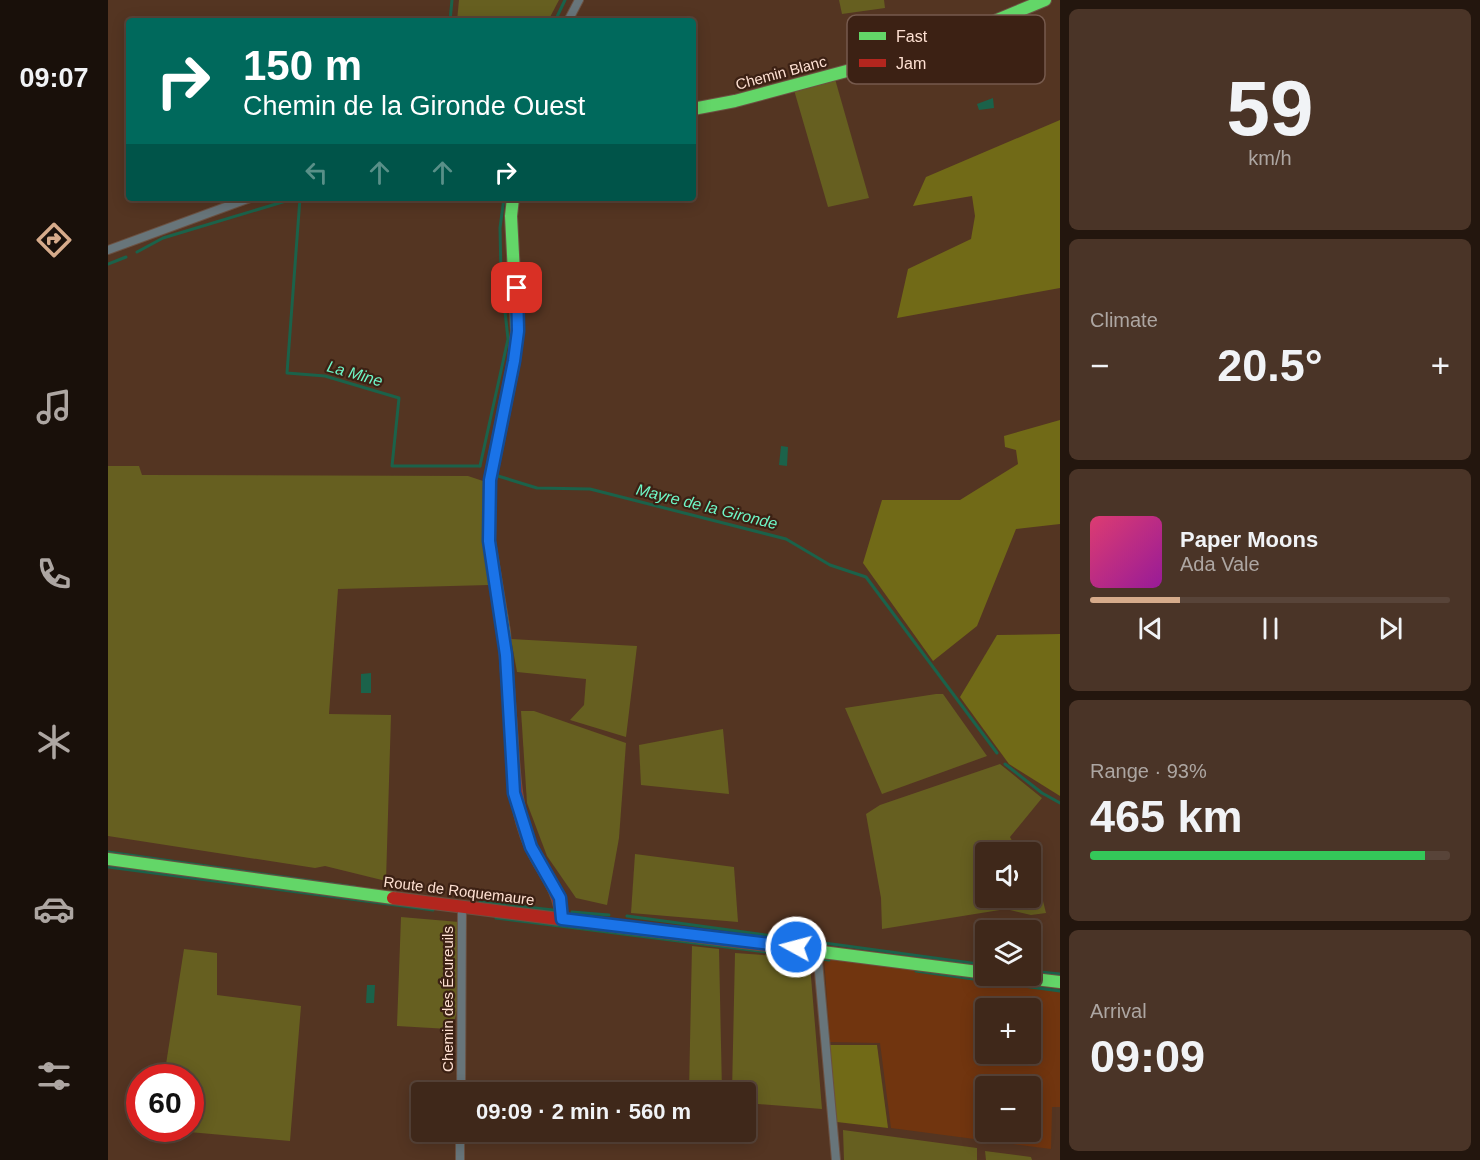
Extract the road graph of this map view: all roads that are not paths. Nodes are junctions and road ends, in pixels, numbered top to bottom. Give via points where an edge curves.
1 (579, 0) edge
2 (1045, 0) edge
3 (1009, 15) edge
4 (570, 18) edge
5 (847, 71) edge
6 (696, 108) edge
7 (242, 201) edge
8 (513, 201) edge
9 (108, 250) edge
10 (108, 859) edge
11 (462, 907) junction
12 (562, 919) junction
13 (817, 950) junction
14 (975, 972) edge
15 (1041, 980) edge
16 (1060, 982) edge
17 (461, 1082) edge
18 (460, 1142) edge
19 (460, 1160) edge
20 (836, 1160) edge

1 - 4 street
2 - 3 street, Chemin Blanc
5 - 6 street, Chemin Blanc
7 - 9 street
8 - 12 street via 518,331 490,480 489,541 510,689 514,793 531,847 560,898
10 - 11 street, Route de Roquemaure
11 - 12 street, Route de Roquemaure
11 - 17 street, Chemin des Écureuils
12 - 13 street, Route de Roquemaure
13 - 14 street, Route de Roquemaure
13 - 20 street
15 - 16 street
18 - 19 street

